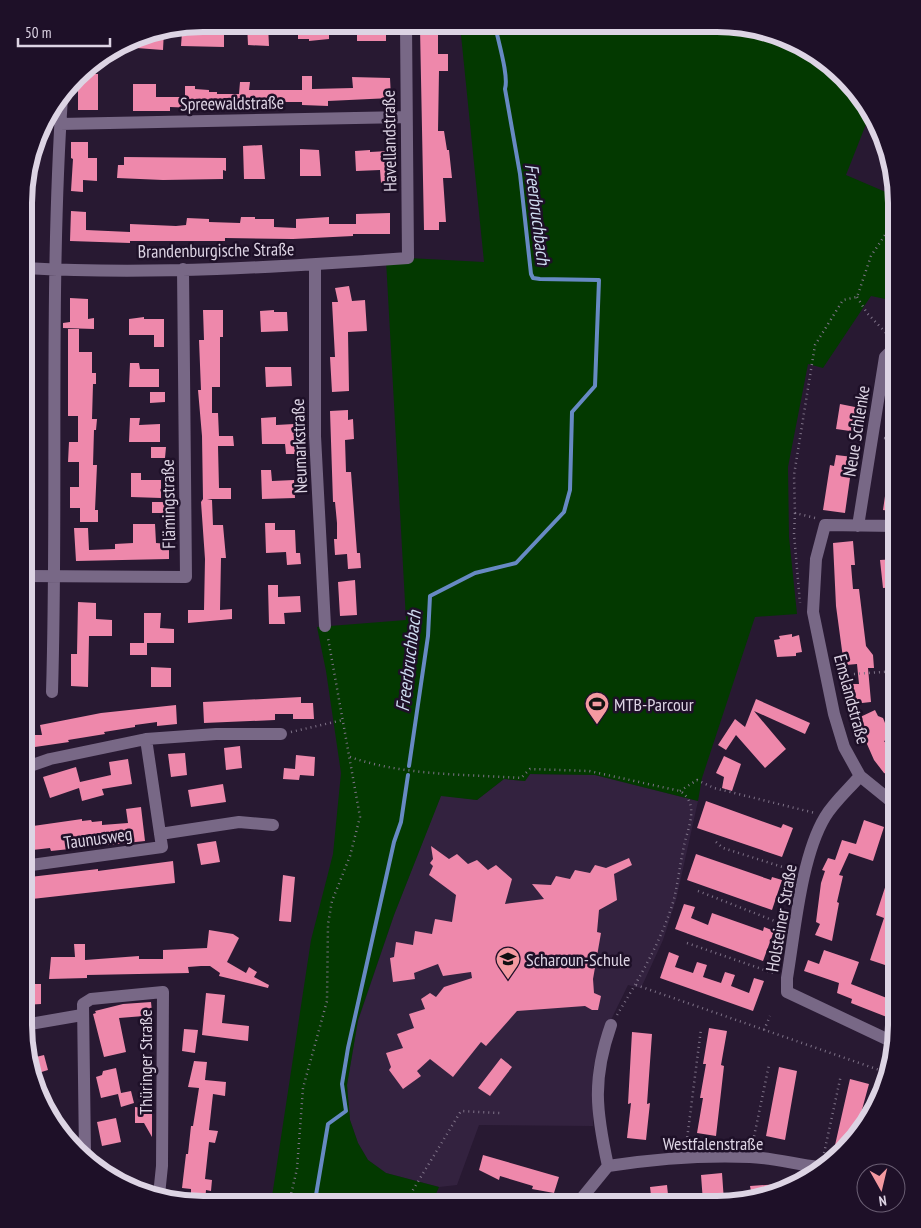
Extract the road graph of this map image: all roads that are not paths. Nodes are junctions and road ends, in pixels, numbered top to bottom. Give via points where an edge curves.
1 (406, 32) edge
2 (61, 109) edge
3 (406, 117) junction
4 (60, 124) junction
5 (408, 258) joint
6 (315, 265) junction
7 (32, 268) edge
8 (183, 269) junction
9 (54, 270) junction
10 (888, 350) edge
11 (858, 526) junction
12 (888, 526) edge
13 (32, 576) edge
14 (56, 577) junction
15 (326, 626) road end
16 (52, 692) dead end
17 (281, 734) road end
18 (146, 739) junction
19 (32, 765) edge
20 (860, 776) junction
21 (888, 799) edge
22 (272, 825) dead end
23 (160, 834) junction
24 (32, 865) edge
25 (82, 1015) junction
26 (32, 1024) edge
27 (611, 1025) road end
28 (887, 1039) edge
29 (85, 1147) edge
30 (608, 1166) junction
31 (813, 1166) edge
32 (160, 1189) edge
33 (584, 1196) edge

1 - 3 street, Havellandstraße
2 - 4 street
3 - 4 street, Spreewaldstraße
3 - 5 street, Havellandstraße
4 - 9 street
5 - 6 street, Brandenburgische Straße
6 - 8 street, Brandenburgische Straße
6 - 15 street, Neumarkstraße via 315,436
7 - 9 street, Brandenburgische Straße
8 - 9 street, Brandenburgische Straße
8 - 14 street, Flämingstraße via 186,577
9 - 14 street
10 - 11 street, Neue Schlenke
11 - 12 street
11 - 20 street, Emslandstraße via 825,524 816,559 813,609 844,747
13 - 14 street, Flämingstraße
14 - 16 street
17 - 18 street
18 - 19 street
18 - 23 street
20 - 21 street, Emslandstraße
20 - 28 street, Holsteiner Straße via 826,816 816,834 796,926 787,992
22 - 23 street via 239,822
23 - 24 street, Taunusweg via 162,847
25 - 26 street
25 - 29 street
25 - 32 street, Thüringer Straße via 83,1004 91,998 163,992
27 - 30 street via 601,1052 597,1084 598,1120
30 - 31 street, Westfalenstraße via 654,1160 750,1157
30 - 33 street

